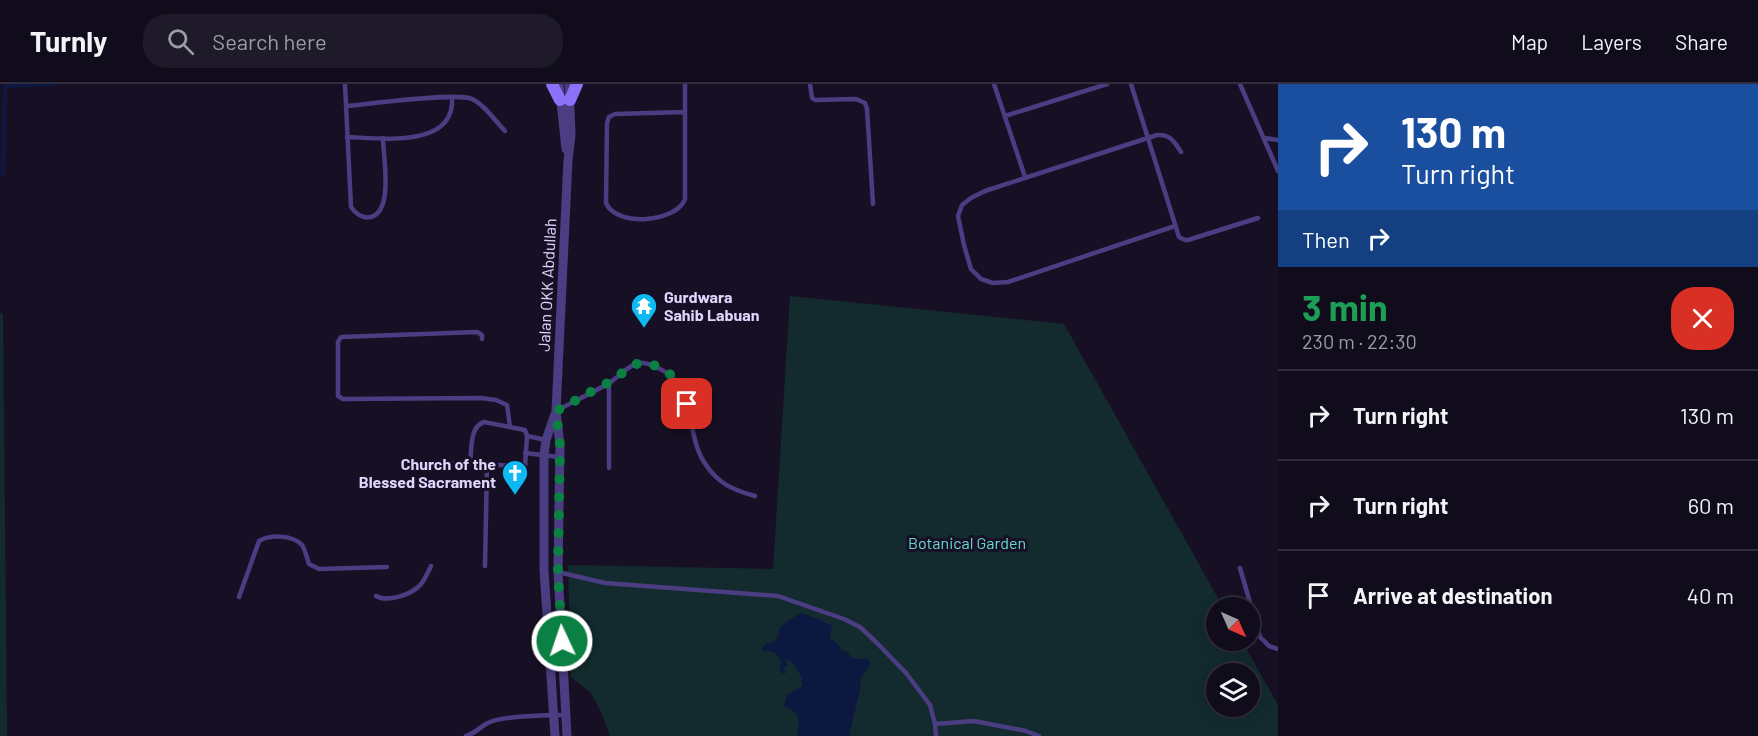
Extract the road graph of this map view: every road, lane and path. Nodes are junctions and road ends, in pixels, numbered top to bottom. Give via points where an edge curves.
1 (345, 84) edge
2 (552, 84) edge
3 (559, 84) edge
4 (569, 84) edge
5 (578, 84) edge
6 (685, 84) edge
7 (810, 84) edge
8 (994, 84) edge
9 (1107, 84) edge
10 (1131, 84) edge
11 (1240, 84) edge
12 (452, 97) junction
13 (565, 100) junction
14 (347, 106) junction
15 (685, 112) junction
16 (1005, 117) junction
17 (505, 131) dead end
18 (347, 137) junction
19 (383, 138) junction
20 (1148, 138) junction
21 (1264, 138) junction
22 (1278, 140) edge
23 (1181, 152) dead end
24 (1278, 171) edge
25 (1025, 177) junction
26 (873, 204) dead end
27 (1258, 218) dead end
28 (1175, 226) junction
29 (482, 339) dead end
30 (609, 382) junction
31 (556, 411) junction
32 (510, 427) junction
33 (527, 436) junction
34 (546, 440) junction
35 (525, 453) junction
36 (544, 455) junction
37 (559, 457) junction
38 (421, 462) dead end
39 (470, 464) junction
40 (487, 465) junction
41 (609, 468) dead end
42 (755, 496) dead end
43 (485, 566) dead end
44 (387, 567) dead end
45 (431, 567) dead end
46 (1240, 568) dead end
47 (558, 572) junction
48 (376, 596) dead end
49 (239, 597) dead end
50 (1278, 649) edge
51 (554, 715) junction
52 (566, 715) junction
53 (935, 724) junction
54 (466, 736) edge
55 (555, 736) edge
56 (567, 736) edge
57 (936, 736) edge
58 (1039, 736) edge

1 - 14 lane
2 - 13 street
3 - 13 street, Jalan OKK Abdullah
4 - 13 street, Jalan OKK Abdullah
5 - 13 street
6 - 15 lane
7 - 26 lane via 815,100 856,99 865,104
8 - 16 lane
9 - 16 lane
10 - 20 lane
11 - 21 lane
12 - 14 lane
12 - 17 lane via 466,96 478,103
12 - 19 lane via 447,120 434,132
13 - 31 street, Jalan OKK Abdullah via 571,135
14 - 18 lane
15 - 15 lane via 683,206 660,216 631,220 612,211 606,203 609,117
16 - 25 lane
18 - 19 lane
18 - 19 lane via 351,207 368,218 383,207
20 - 23 lane via 1164,134 1171,137
20 - 25 lane
20 - 28 lane
21 - 22 lane
21 - 24 lane
25 - 28 lane via 985,191 962,205 958,216 970,269 981,279 1008,282
27 - 28 lane via 1185,240 1179,237
29 - 32 lane via 477,332 341,337 339,396 496,400 507,405
30 - 31 lane
30 - 41 lane
30 - 42 lane via 639,363 673,377 687,404 706,466 729,488
31 - 34 street, Jalan OKK Abdullah
31 - 37 street, Jalan OKK Abdullah
32 - 33 lane via 525,430
32 - 39 lane via 484,422 478,425
33 - 34 lane
33 - 35 lane
34 - 36 street, Jalan OKK Abdullah
35 - 36 lane
35 - 40 lane via 525,466
36 - 37 lane
36 - 51 street, Jalan OKK Abdullah via 544,570
37 - 47 street, Jalan OKK Abdullah
38 - 39 lane
39 - 40 lane
40 - 43 lane
44 - 49 lane via 319,569 309,564 302,545 292,539 266,537 259,541
45 - 48 lane via 414,590 383,600
46 - 50 lane via 1260,637
47 - 52 street, Jalan OKK Abdullah
47 - 53 lane via 605,583 778,596 844,619 860,627 906,673 930,705
51 - 52 lane
51 - 54 lane via 497,720
51 - 55 street, Jalan OKK Abdullah
52 - 56 street, Jalan OKK Abdullah
53 - 57 lane
53 - 58 lane via 974,722

